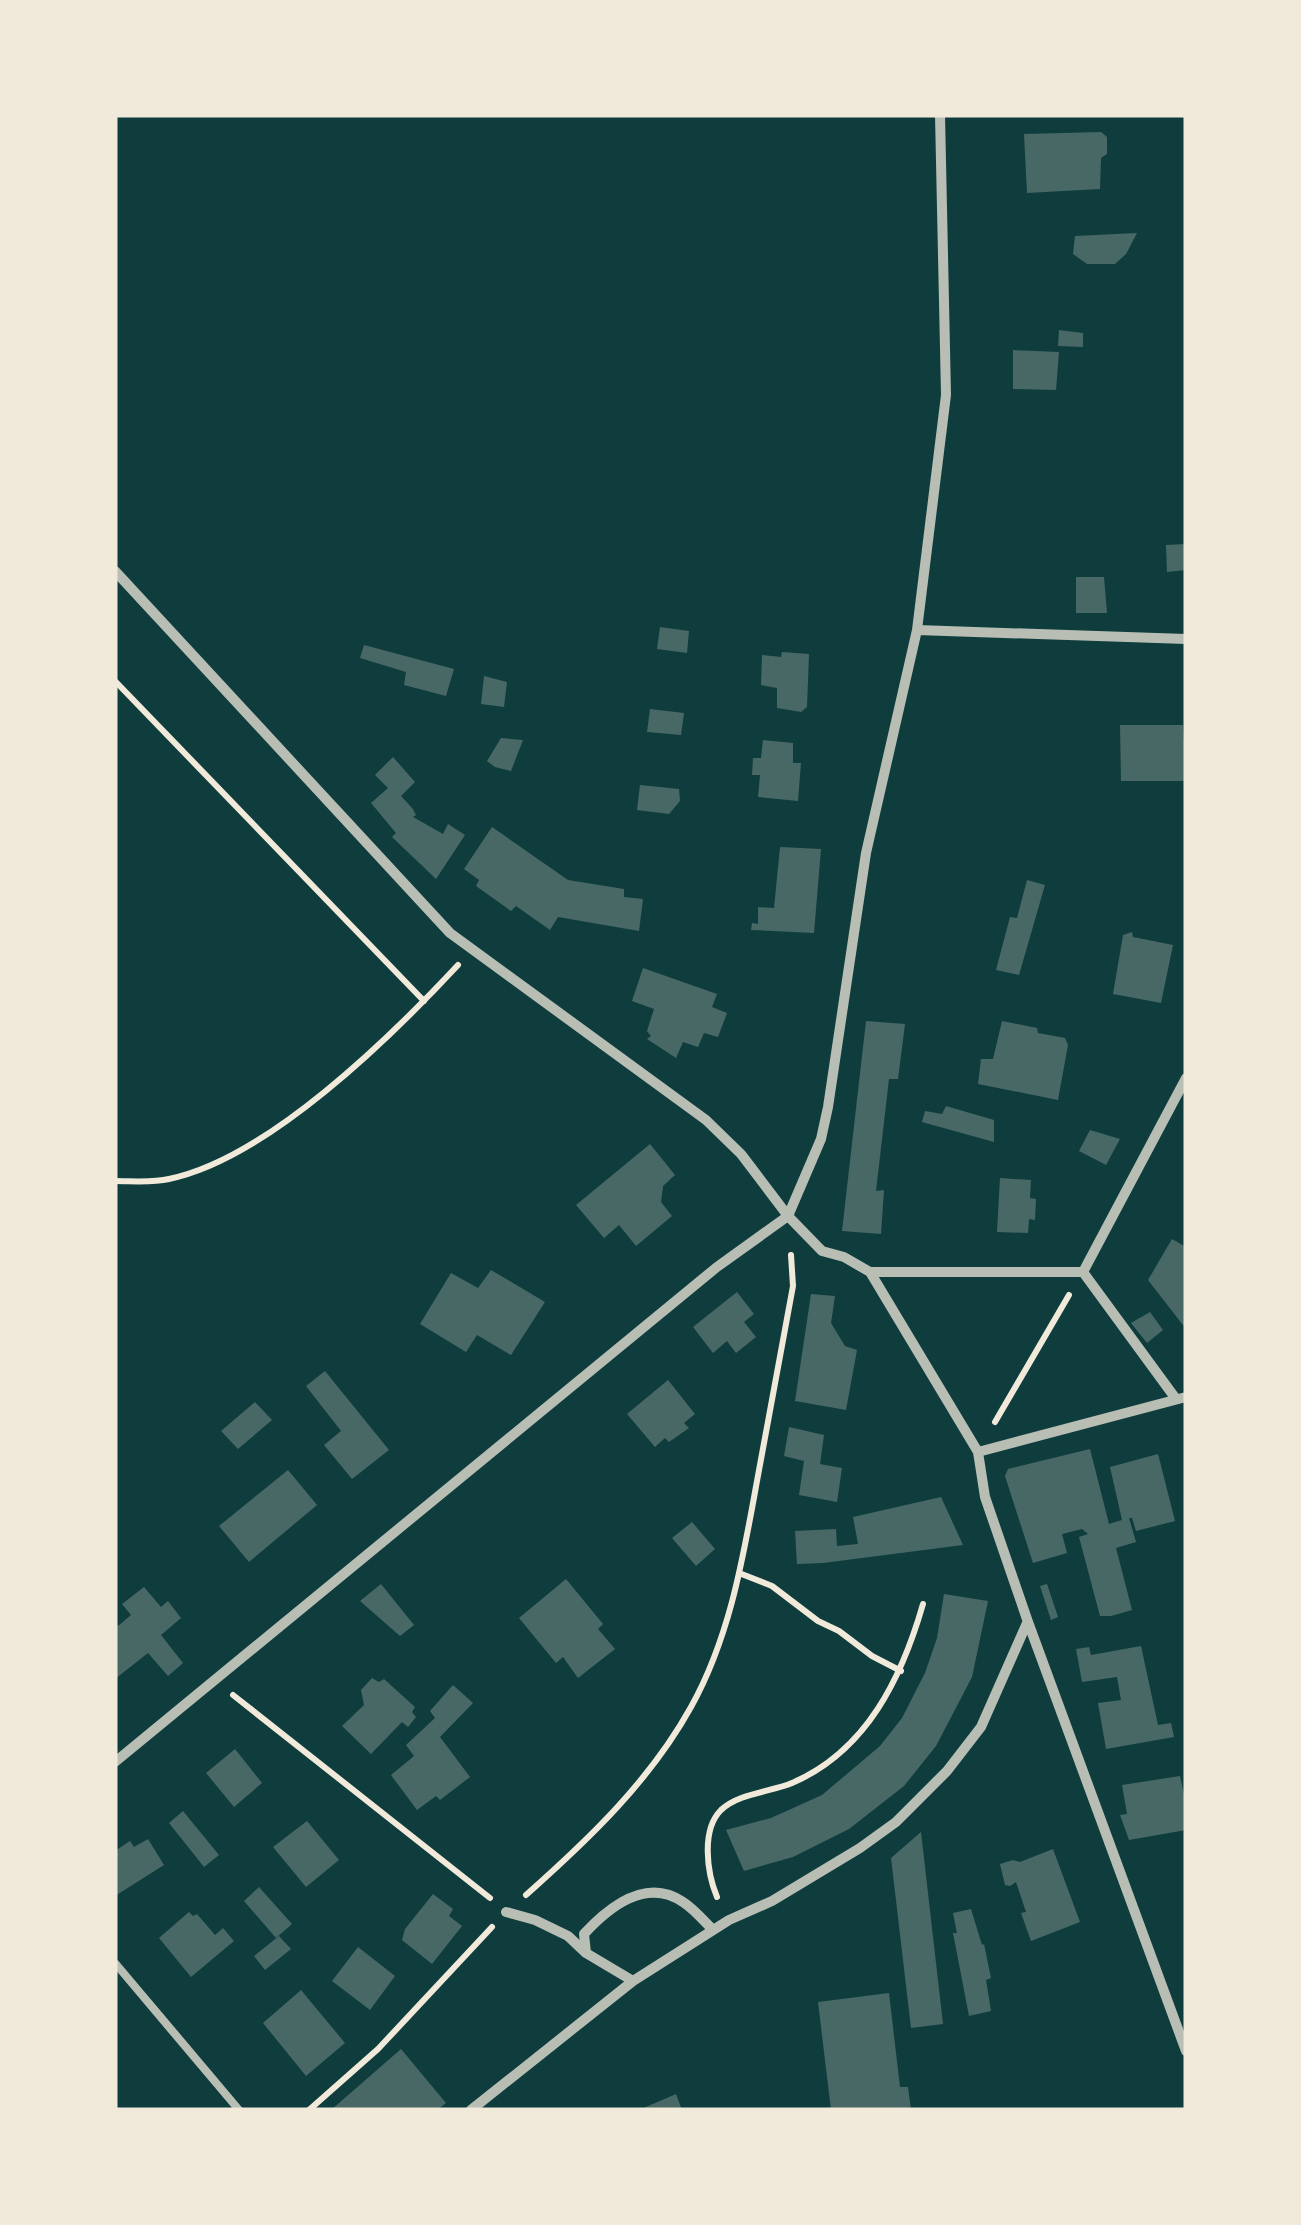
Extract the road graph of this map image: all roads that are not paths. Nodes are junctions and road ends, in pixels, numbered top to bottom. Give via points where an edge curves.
1 (940, 115) edge
2 (115, 572) edge
3 (918, 630) junction
4 (1186, 639) edge
5 (1186, 1078) edge
6 (788, 1216) junction
7 (870, 1272) junction
8 (1082, 1272) junction
9 (1181, 1398) edge
10 (978, 1452) junction
11 (1028, 1622) junction
12 (115, 1762) edge
13 (506, 1912) road end
14 (713, 1930) junction
15 (586, 1953) junction
16 (115, 1963) edge
17 (633, 1981) junction
18 (1186, 2051) edge
19 (239, 2110) edge
20 (471, 2110) edge

1 - 3 street via 946,395
2 - 6 street via 402,885 471,950 706,1120
3 - 4 street
3 - 6 street via 866,854 828,1107
5 - 8 street
6 - 7 street via 822,1251
6 - 12 street via 701,1280
7 - 8 street
7 - 10 street
8 - 9 street
9 - 10 street
10 - 11 street via 985,1497
11 - 14 street via 981,1727 924,1795 860,1848
11 - 18 street
13 - 15 street via 568,1936
14 - 15 street via 684,1902 640,1893 604,1912 584,1934
14 - 17 street
15 - 17 street
16 - 19 lane
17 - 20 street

